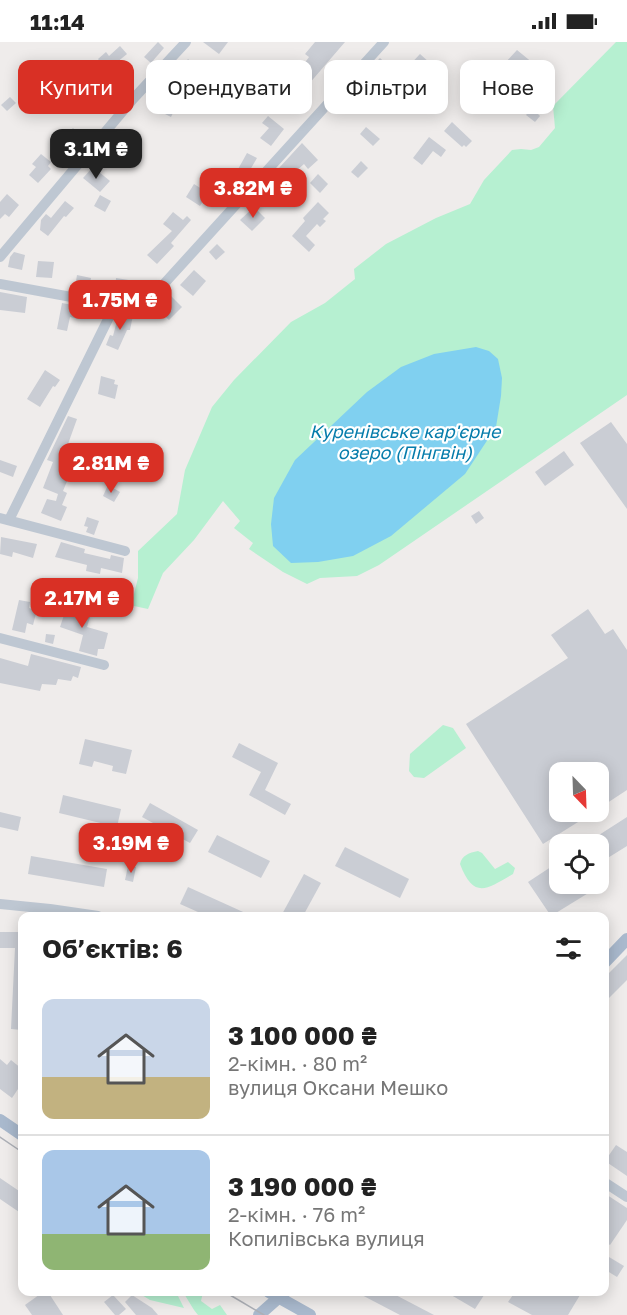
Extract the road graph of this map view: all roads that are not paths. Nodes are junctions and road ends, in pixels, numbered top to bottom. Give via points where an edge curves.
1 (186, 42) edge
2 (384, 42) edge
3 (0, 257) edge
4 (0, 284) edge
5 (115, 305) junction
6 (5, 519) edge
7 (125, 550) dead end
8 (0, 638) edge
9 (104, 665) dead end
10 (0, 904) edge
11 (71, 912) edge
12 (627, 939) edge
13 (609, 958) edge
14 (0, 1120) edge
15 (18, 1132) edge
16 (609, 1185) edge
17 (627, 1197) edge
18 (276, 1296) edge
19 (281, 1296) edge
20 (259, 1315) edge
21 (310, 1315) edge

1 - 3 street
2 - 5 street via 142,308
4 - 5 street
5 - 6 street
6 - 7 street
8 - 9 street
10 - 11 street
12 - 13 main road
14 - 15 main road
16 - 17 street
18 - 20 main road
19 - 21 main road

